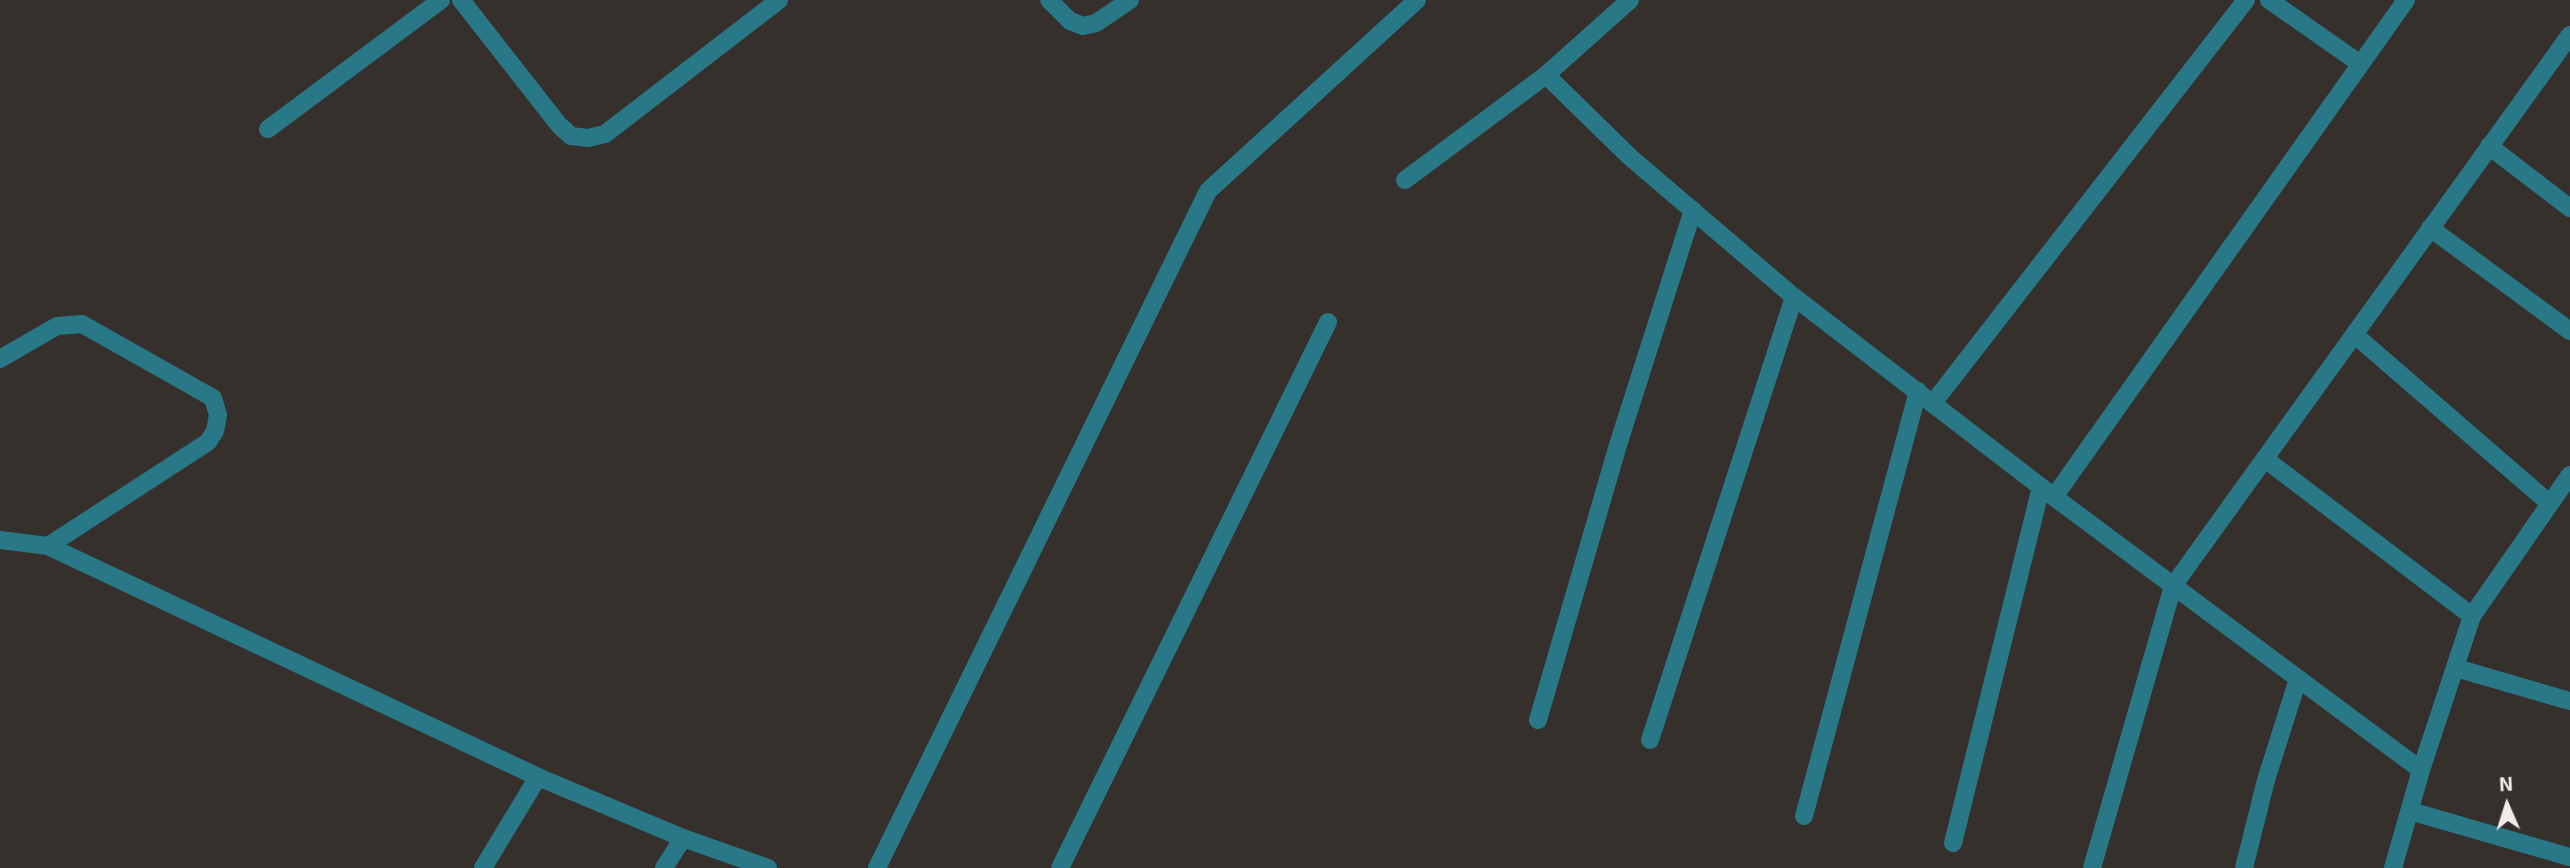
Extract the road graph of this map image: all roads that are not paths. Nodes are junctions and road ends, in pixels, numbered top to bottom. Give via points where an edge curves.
1 (441, 0) edge
2 (461, 0) edge
3 (779, 0) edge
4 (1049, 0) edge
5 (1130, 0) edge
6 (1416, 0) edge
7 (1630, 0) edge
8 (2246, 0) edge
9 (2269, 0) edge
10 (2406, 0) edge
11 (2570, 35) edge
12 (2359, 63) junction
13 (1546, 75) junction
14 (268, 130) dead end
15 (2489, 146) junction
16 (1405, 180) dead end
17 (2570, 208) edge
18 (1693, 210) junction
19 (2430, 228) junction
20 (1794, 297) junction
21 (1328, 321) dead end
22 (2570, 331) edge
23 (2355, 335) junction
24 (0, 359) edge
25 (1918, 391) junction
26 (1933, 403) junction
27 (2265, 459) junction
28 (2570, 475) edge
29 (2048, 492) junction
30 (2550, 503) junction
31 (0, 540) edge
32 (48, 545) junction
33 (2172, 586) junction
34 (2472, 616) junction
35 (2456, 668) junction
36 (2298, 679) junction
37 (2570, 701) edge
38 (1538, 720) dead end
39 (1650, 740) dead end
40 (2421, 770) junction
41 (538, 777) junction
42 (2410, 811) junction
43 (1804, 816) dead end
44 (683, 838) junction
45 (1952, 843) dead end
46 (2570, 857) edge
47 (483, 868) edge
48 (664, 868) edge
49 (768, 868) edge
50 (877, 868) edge
51 (1060, 868) edge
52 (2092, 868) edge
53 (2244, 868) edge
54 (2393, 868) edge

1 - 14 street
2 - 3 street via 559,125 571,136 588,138 605,134
4 - 5 street via 1074,24 1083,26 1108,17
6 - 50 street via 1208,191
7 - 13 street
8 - 26 street
9 - 12 street
10 - 12 street
11 - 15 street
12 - 29 street
13 - 16 street
13 - 18 street via 1630,157
15 - 17 street
15 - 19 street
18 - 20 street
18 - 38 street
19 - 22 street
19 - 23 street
20 - 25 street
20 - 39 street
21 - 51 street
23 - 27 street
23 - 30 street
24 - 32 street via 57,326 82,324 213,398 218,415 208,442
25 - 26 street
25 - 43 street
26 - 29 street
27 - 33 street
27 - 34 street
28 - 30 street
29 - 33 street
29 - 45 street
30 - 34 street
31 - 32 street
32 - 41 street
33 - 36 street
33 - 52 street
34 - 35 street
35 - 37 street
35 - 40 street
36 - 40 street
36 - 53 street
40 - 42 street
41 - 44 street
41 - 47 street
42 - 46 street
42 - 54 street
44 - 48 street
44 - 49 street

